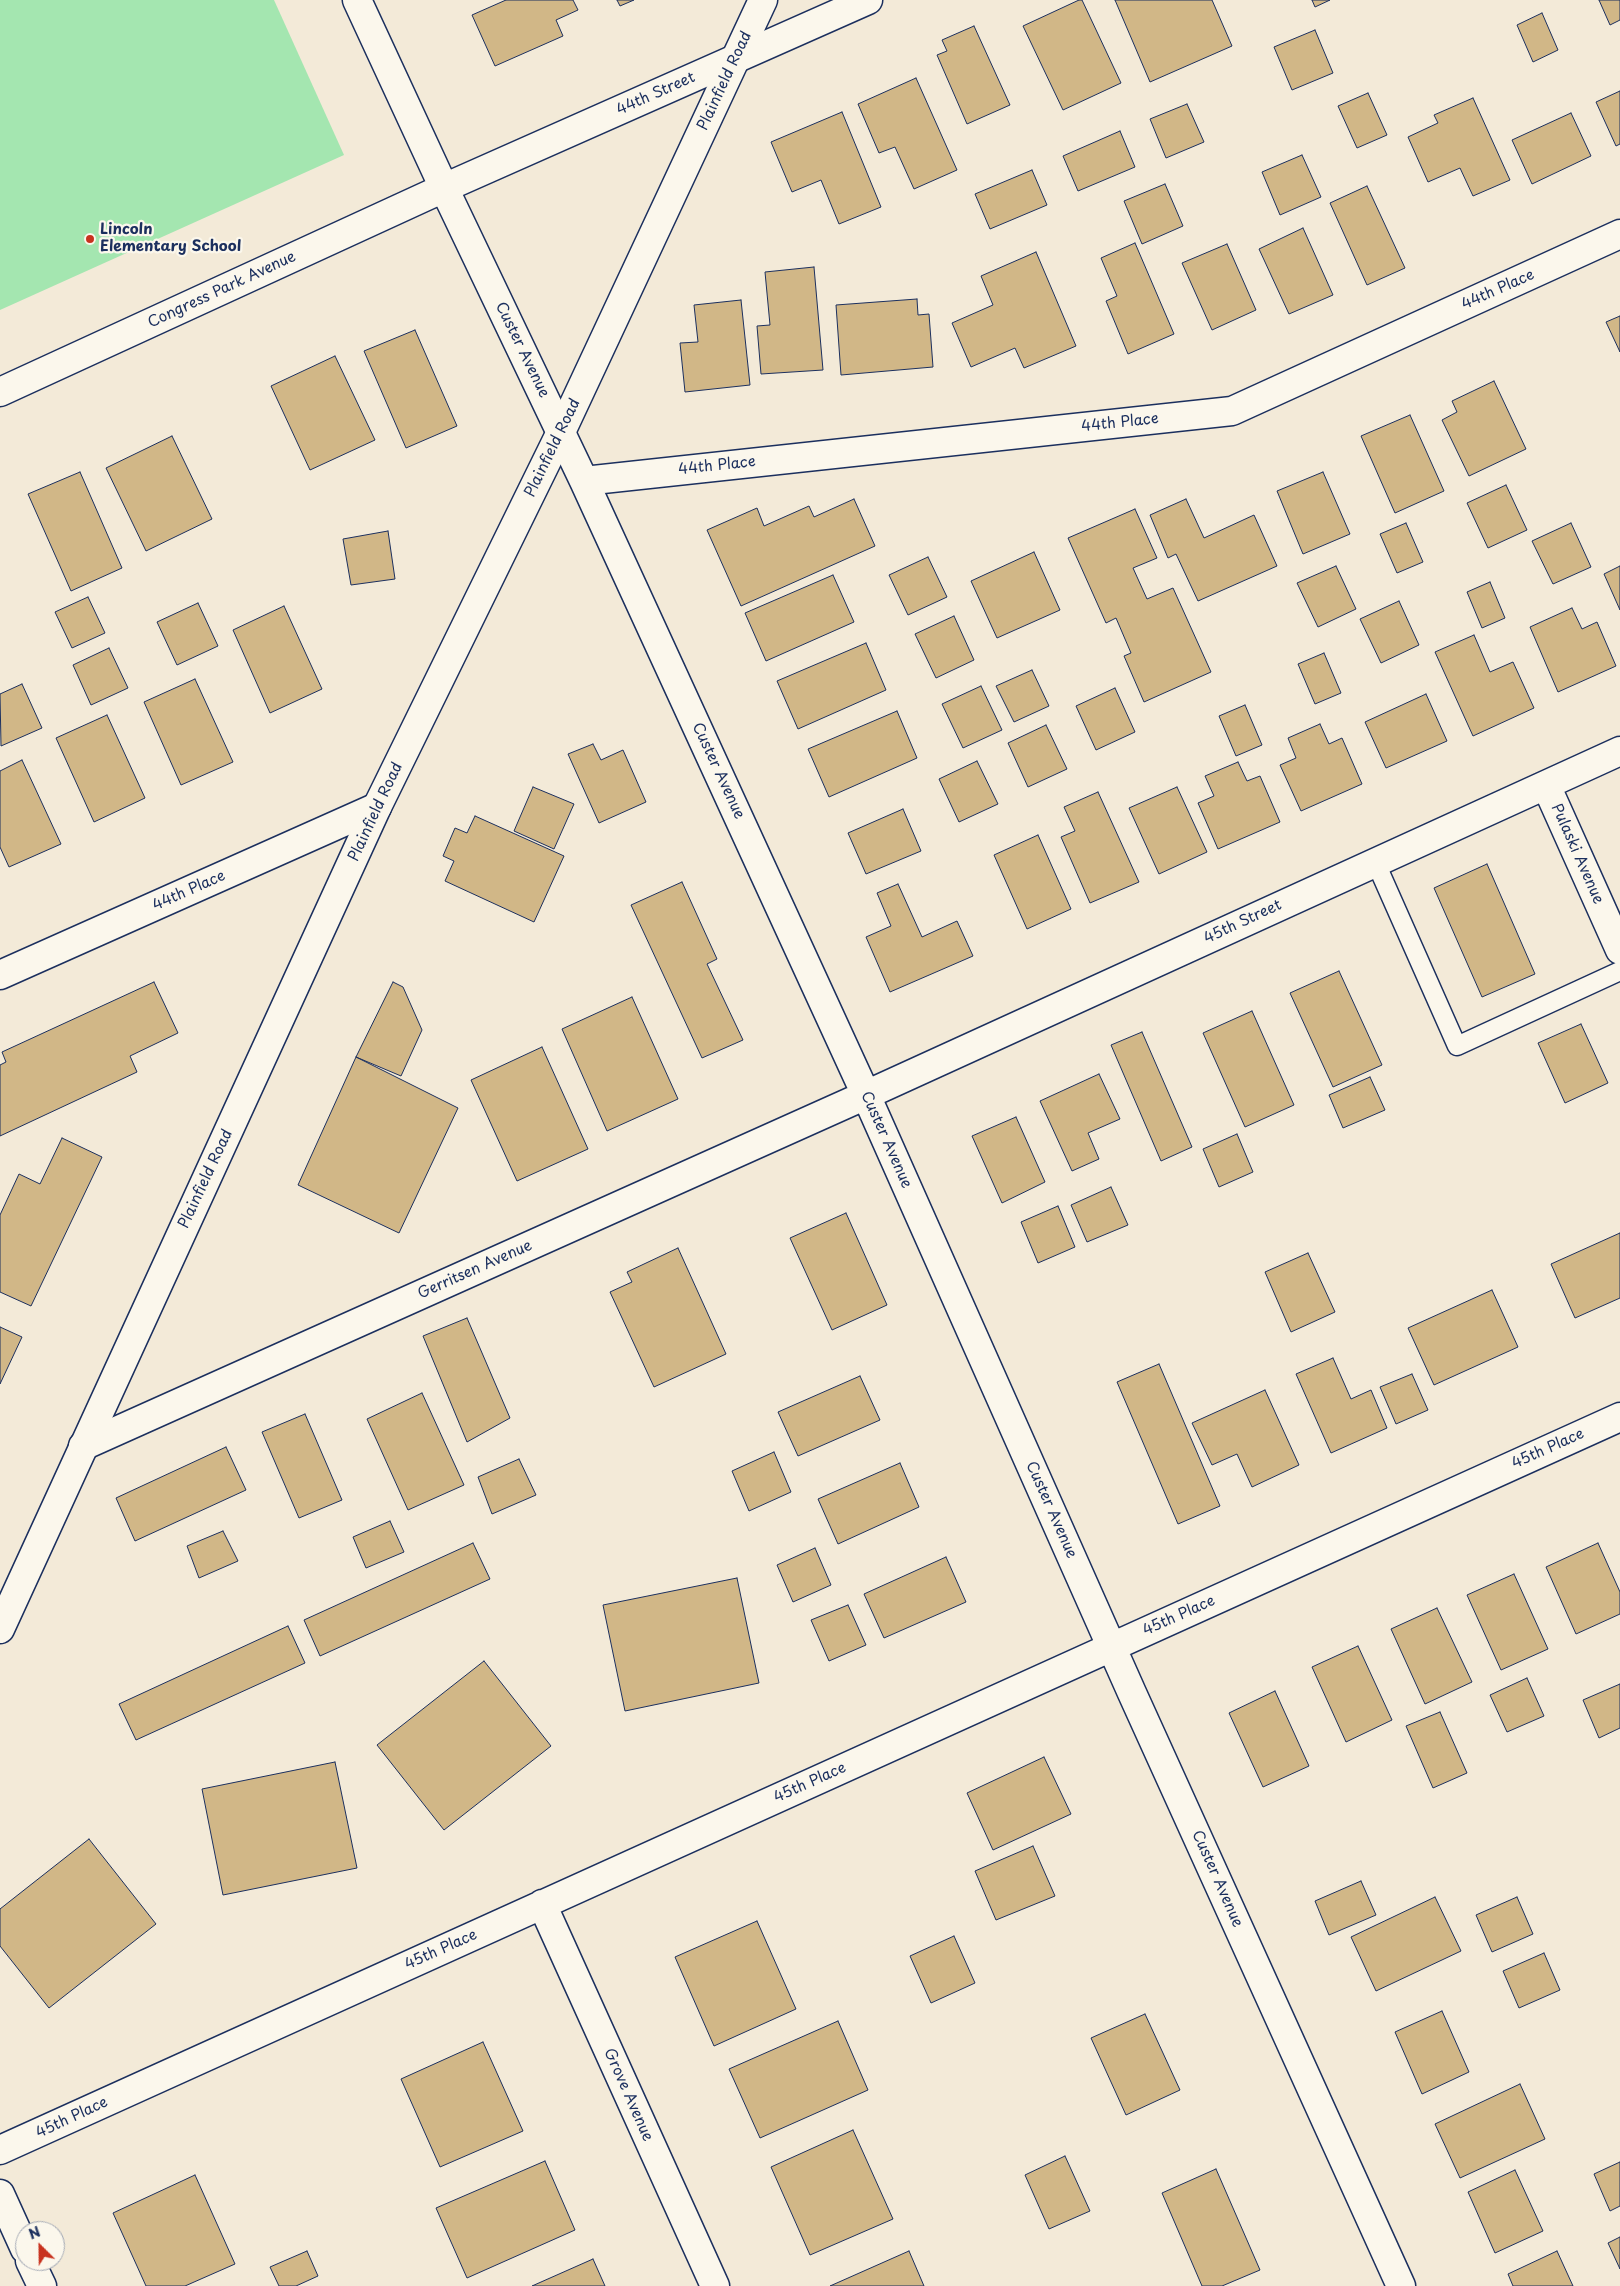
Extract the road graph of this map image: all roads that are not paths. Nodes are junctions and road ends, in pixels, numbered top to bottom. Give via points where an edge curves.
1 (357, 0) edge
2 (763, 0) edge
3 (868, 0) edge
4 (735, 59) junction
5 (444, 188) junction
6 (1620, 234) edge
7 (0, 392) edge
8 (561, 432) junction
9 (584, 481) junction
10 (1620, 751) edge
11 (1546, 785) junction
12 (377, 807) junction
13 (1375, 861) junction
14 (1620, 950) edge
15 (1620, 971) edge
16 (0, 975) edge
17 (866, 1095) junction
18 (1620, 1417) edge
19 (83, 1446) junction
20 (0, 1629) edge
21 (1112, 1646) junction
22 (542, 1904) junction
23 (0, 2150) edge
24 (0, 2194) edge
25 (15, 2227) edge
26 (35, 2271) edge
27 (42, 2286) edge
28 (715, 2286) edge
29 (1401, 2286) edge

1 - 5 street, Custer Avenue
2 - 4 street, Plainfield Road
3 - 4 street, 44th Street
4 - 5 street, 44th Street
4 - 8 street, Plainfield Road
5 - 7 street, Congress Park Avenue
5 - 8 street, Custer Avenue
6 - 9 street, 44th Place via 1232,411
8 - 9 street, Custer Avenue
8 - 12 street, Plainfield Road
9 - 17 street, Custer Avenue
10 - 11 street, 45th Street
11 - 13 street, 45th Street
11 - 14 street, Pulaski Avenue
12 - 16 street, 44th Place
12 - 19 street, Plainfield Road
13 - 15 lane via 1457,1046
13 - 17 street, 45th Street
17 - 19 street, Gerritsen Avenue
17 - 21 street, Custer Avenue
18 - 21 street, 45th Place
19 - 20 street, Plainfield Road
21 - 22 street, 45th Place
21 - 29 street, Custer Avenue
22 - 23 street, 45th Place
22 - 28 street, Grove Avenue
24 - 25 street
26 - 27 street

